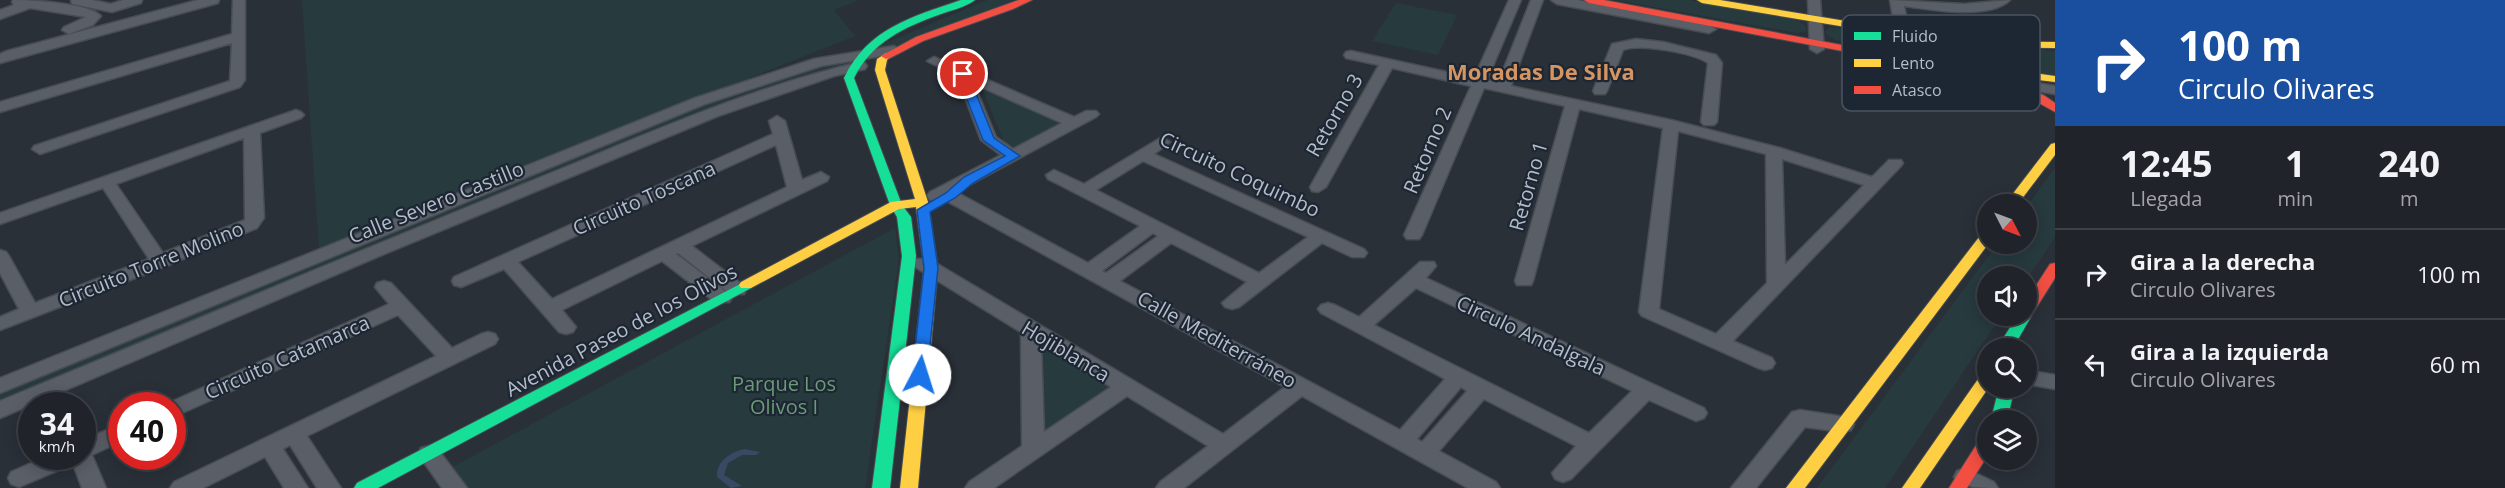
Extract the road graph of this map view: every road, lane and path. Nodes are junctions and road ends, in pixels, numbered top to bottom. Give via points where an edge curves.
1 (73, 0) edge
2 (136, 0) edge
3 (213, 0) edge
4 (239, 0) edge
5 (970, 0) edge
6 (1027, 0) edge
7 (1515, 0) edge
8 (1537, 0) edge
9 (1557, 0) edge
10 (1589, 0) edge
11 (1702, 0) edge
12 (1814, 0) edge
13 (1896, 0) edge
14 (2004, 0) edge
15 (27, 1) edge
16 (1728, 2) edge
17 (0, 9) edge
18 (0, 15) edge
19 (1899, 15) edge
20 (88, 17) junction
21 (1815, 20) junction
22 (1666, 21) junction
23 (1842, 25) edge
24 (1504, 27) junction
25 (109, 28) junction
26 (1526, 31) junction
27 (1755, 31) junction
28 (1734, 33) junction
29 (240, 36) junction
30 (2040, 45) edge
31 (2055, 45) edge
32 (1661, 46) junction
33 (1817, 46) junction
34 (1842, 50) edge
35 (1842, 51) edge
36 (888, 55) junction
37 (1351, 56) dead end
38 (6, 57) edge
39 (934, 61) dead end
40 (854, 62) junction
41 (1388, 63) junction
42 (963, 74) junction
43 (2040, 77) edge
44 (2055, 79) edge
45 (1479, 83) junction
46 (1503, 88) junction
47 (2040, 88) edge
48 (2055, 90) edge
49 (1600, 91) dead end
50 (2040, 98) edge
51 (1573, 104) junction
52 (0, 107) edge
53 (2055, 109) edge
54 (1091, 114) dead end
55 (296, 115) dead end
56 (1709, 122) dead end
57 (1074, 123) junction
58 (1671, 125) junction
59 (252, 131) junction
60 (1162, 142) dead end
61 (2055, 147) edge
62 (40, 149) dead end
63 (1774, 151) junction
64 (1142, 154) junction
65 (1014, 156) junction
66 (1895, 163) dead end
67 (1054, 175) dead end
68 (821, 177) dead end
69 (107, 182) junction
70 (1875, 183) junction
71 (1318, 187) dead end
72 (796, 189) junction
73 (1085, 190) junction
74 (947, 194) junction
75 (2019, 194) edge
76 (923, 206) junction
77 (900, 211) junction
78 (0, 219) edge
79 (1152, 226) junction
80 (1170, 235) junction
81 (1413, 235) dead end
82 (1320, 236) junction
83 (1977, 249) edge
84 (672, 250) junction
85 (1358, 254) dead end
86 (0, 256) edge
87 (909, 256) junction
88 (507, 261) junction
89 (160, 262) junction
90 (2055, 267) edge
91 (931, 268) junction
92 (1090, 270) junction
93 (790, 278) dead end
94 (1109, 280) junction
95 (1524, 280) dead end
96 (461, 281) dead end
97 (1260, 281) junction
98 (1776, 284) junction
99 (384, 287) dead end
100 (2037, 296) edge
101 (736, 298) junction
102 (1232, 303) dead end
103 (401, 306) junction
104 (550, 308) junction
105 (1328, 309) dead end
106 (30, 312) junction
107 (0, 324) edge
108 (566, 327) dead end
109 (1359, 327) junction
110 (1031, 329) junction
111 (488, 339) dead end
112 (1719, 343) junction
113 (450, 359) junction
114 (1765, 363) dead end
115 (1458, 377) junction
116 (2037, 379) edge
117 (2055, 382) edge
118 (0, 386) edge
119 (1302, 386) junction
120 (1126, 387) junction
121 (1481, 389) junction
122 (1647, 389) junction
123 (1977, 392) edge
124 (186, 403) edge
125 (0, 410) edge
126 (1696, 413) dead end
127 (1843, 424) junction
128 (295, 435) junction
129 (1403, 441) junction
130 (1592, 444) junction
131 (1224, 445) junction
132 (270, 447) junction
133 (1033, 450) junction
134 (1425, 453) junction
135 (1977, 458) edge
136 (436, 463) junction
137 (37, 470) edge
138 (87, 470) edge
139 (1563, 473) dead end
140 (19, 478) dead end
141 (1962, 483) edge
142 (94, 488) edge
143 (182, 488) edge
144 (296, 488) edge
145 (329, 488) edge
146 (363, 488) edge
147 (455, 488) edge
148 (881, 488) edge
149 (909, 488) edge
150 (976, 488) edge
151 (1168, 488) edge
152 (1488, 488) edge
153 (1743, 488) edge
154 (1795, 488) edge
155 (1911, 488) edge
156 (1986, 488) edge

1 - 2 street via 112,8
3 - 25 street
4 - 29 street
5 - 40 street via 876,40
6 - 36 street, Calle Severo Castillo via 993,15 944,28
7 - 24 street, Retorno 2
8 - 26 street
9 - 22 street
10 - 27 street
11 - 16 street
12 - 21 street
13 - 14 street via 1962,7
13 - 19 street
15 - 17 street
15 - 18 street
15 - 20 street
16 - 21 street
20 - 25 street via 79,28 81,32
20 - 38 street
21 - 23 street
21 - 33 street
22 - 28 street
22 - 32 street
24 - 26 street
24 - 45 street, Retorno 2
25 - 38 street
26 - 46 street
27 - 28 street
27 - 33 street
28 - 33 street
29 - 52 street
29 - 62 street via 235,84
30 - 31 street
32 - 49 street via 1628,43 1617,47
32 - 56 street via 1711,58 1715,63
33 - 34 street
33 - 35 street
36 - 40 street, Calle Severo Castillo
36 - 76 street via 880,70
37 - 41 street
39 - 42 street
40 - 77 street via 849,78
40 - 118 street, Calle Severo Castillo via 819,62 700,101
40 - 125 street, Calle Severo Castillo via 713,113
41 - 45 street
41 - 71 street, Retorno 3
42 - 57 street
42 - 65 street via 989,140
43 - 44 street
45 - 46 street
45 - 81 street, Retorno 2
46 - 51 street
47 - 48 street
50 - 53 street
51 - 58 street
51 - 95 street, Retorno 1
54 - 57 street
55 - 59 street
57 - 65 street
58 - 63 street
58 - 112 street via 1649,312
59 - 69 street
59 - 89 street, Circuito Torre Molino via 255,218 251,224
60 - 64 street, Circuito Coquimbo
61 - 75 street
63 - 70 street
63 - 98 street
64 - 73 street, Circuito Coquimbo
64 - 82 street, Circuito Coquimbo
65 - 74 street
66 - 70 street
67 - 73 street
68 - 72 street
69 - 78 street
69 - 89 street
70 - 98 street
72 - 84 street
72 - 88 street, Circuito Toscana via 780,129
73 - 79 street
74 - 76 street
74 - 92 street, Calle Mediterráneo
76 - 77 street, Avenida Paseo de los Olivos
76 - 91 street
77 - 87 street
77 - 93 street, Avenida Paseo de los Olivos
77 - 101 street, Avenida Paseo de los Olivos
79 - 80 street
79 - 92 street
80 - 94 street
80 - 97 street
82 - 85 street, Circuito Coquimbo
82 - 97 street, Circuito Coquimbo
83 - 127 street
84 - 101 street
84 - 104 street
86 - 106 street
87 - 91 street, Hojiblanca
87 - 148 street
88 - 96 street, Circuito Toscana
88 - 104 street
89 - 106 street, Circuito Torre Molino
90 - 100 street
91 - 110 street, Hojiblanca
91 - 149 street
92 - 94 street, Calle Mediterráneo
94 - 119 street, Calle Mediterráneo
97 - 102 street, Circuito Coquimbo
98 - 112 street
99 - 103 street
101 - 136 street, Avenida Paseo de los Olivos
103 - 113 street
103 - 124 street, Circuito Catamarca
104 - 108 street
105 - 109 street
106 - 107 street, Circuito Torre Molino
109 - 115 street
109 - 122 street, Circulo Andalgala via 1421,273
110 - 120 street, Hojiblanca
110 - 133 street
111 - 113 street
112 - 114 street
113 - 128 street
115 - 121 street
115 - 129 street
116 - 117 street
119 - 129 street, Calle Mediterráneo
119 - 131 street
120 - 131 street, Hojiblanca
120 - 133 street
121 - 130 street
121 - 134 street
122 - 126 street, Circulo Andalgala
122 - 130 street
123 - 155 street
127 - 153 street via 1800,417
127 - 154 street
128 - 132 street
128 - 145 street
129 - 134 street, Calle Mediterráneo
130 - 139 street
131 - 151 street
132 - 143 street
132 - 144 street
133 - 150 street
134 - 152 street, Calle Mediterráneo
135 - 141 street
136 - 146 street, Avenida Paseo de los Olivos
136 - 147 street
137 - 140 street
138 - 142 street
141 - 156 street

